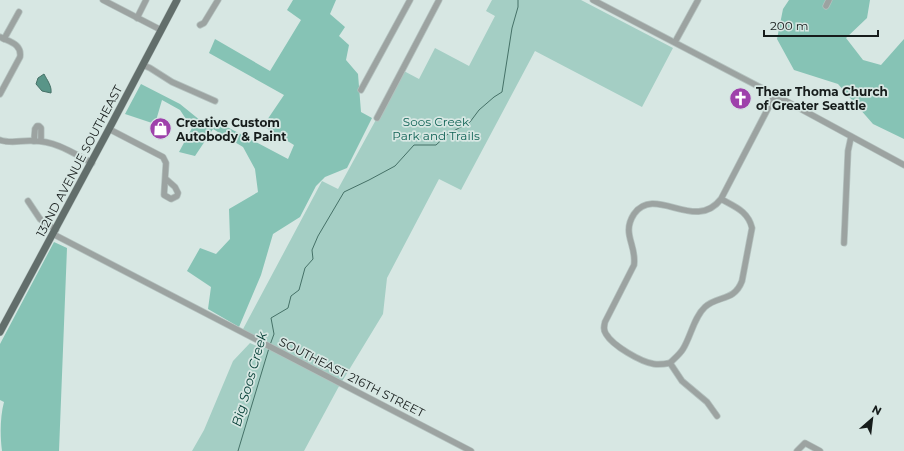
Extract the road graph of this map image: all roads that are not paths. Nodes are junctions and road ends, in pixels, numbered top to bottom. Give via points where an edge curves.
1 (103, 0) edge
2 (146, 0) edge
3 (177, 0) edge
4 (218, 0) edge
5 (410, 0) edge
6 (439, 0) edge
7 (593, 0) edge
8 (698, 0) edge
9 (829, 0) edge
10 (826, 6) dead end
11 (19, 12) dead end
12 (137, 18) junction
13 (200, 25) dead end
14 (161, 30) junction
15 (2, 38) edge
16 (676, 42) junction
17 (143, 65) junction
18 (362, 90) dead end
19 (0, 94) edge
20 (775, 96) junction
21 (215, 101) dead end
22 (377, 118) dead end
23 (109, 130) junction
24 (851, 137) junction
25 (0, 140) edge
26 (34, 141) junction
27 (41, 141) junction
28 (92, 163) junction
29 (904, 165) edge
30 (166, 179) dead end
31 (721, 199) junction
32 (28, 201) dead end
33 (54, 232) junction
34 (844, 244) dead end
35 (0, 332) edge
36 (670, 362) junction
37 (717, 416) dead end
38 (471, 451) edge
39 (797, 451) edge
40 (820, 451) edge

1 - 12 street
2 - 12 street
3 - 14 main road, 132ND AVENUE SOUTHEAST
4 - 13 street via 204,23
5 - 18 street
6 - 22 street
7 - 16 street
8 - 16 street
9 - 10 street
11 - 15 street
12 - 14 street
14 - 17 main road, 132ND AVENUE SOUTHEAST
15 - 19 street via 17,45 20,57
16 - 20 street
17 - 21 street via 172,82
17 - 23 main road, 132ND AVENUE SOUTHEAST
20 - 24 street
20 - 31 street
23 - 28 main road, 132ND AVENUE SOUTHEAST
23 - 30 street via 163,157 166,163
24 - 29 street
24 - 34 street via 848,151
25 - 26 street
26 - 27 street
26 - 27 street via 37,126 41,128
27 - 28 street via 62,146
28 - 33 main road, 132ND AVENUE SOUTHEAST
31 - 36 street via 747,215 752,228 742,281 731,296 703,309 683,349
31 - 36 street via 713,208 700,212 648,204 642,206 630,222 628,229 634,251 634,265 604,328 606,335 627,352 657,364
32 - 33 street, SOUTHEAST 216TH STREET via 40,219
33 - 35 main road, 132ND AVENUE SOUTHEAST
33 - 38 street, SOUTHEAST 216TH STREET
36 - 37 street via 682,381 707,402
39 - 40 street via 805,443

